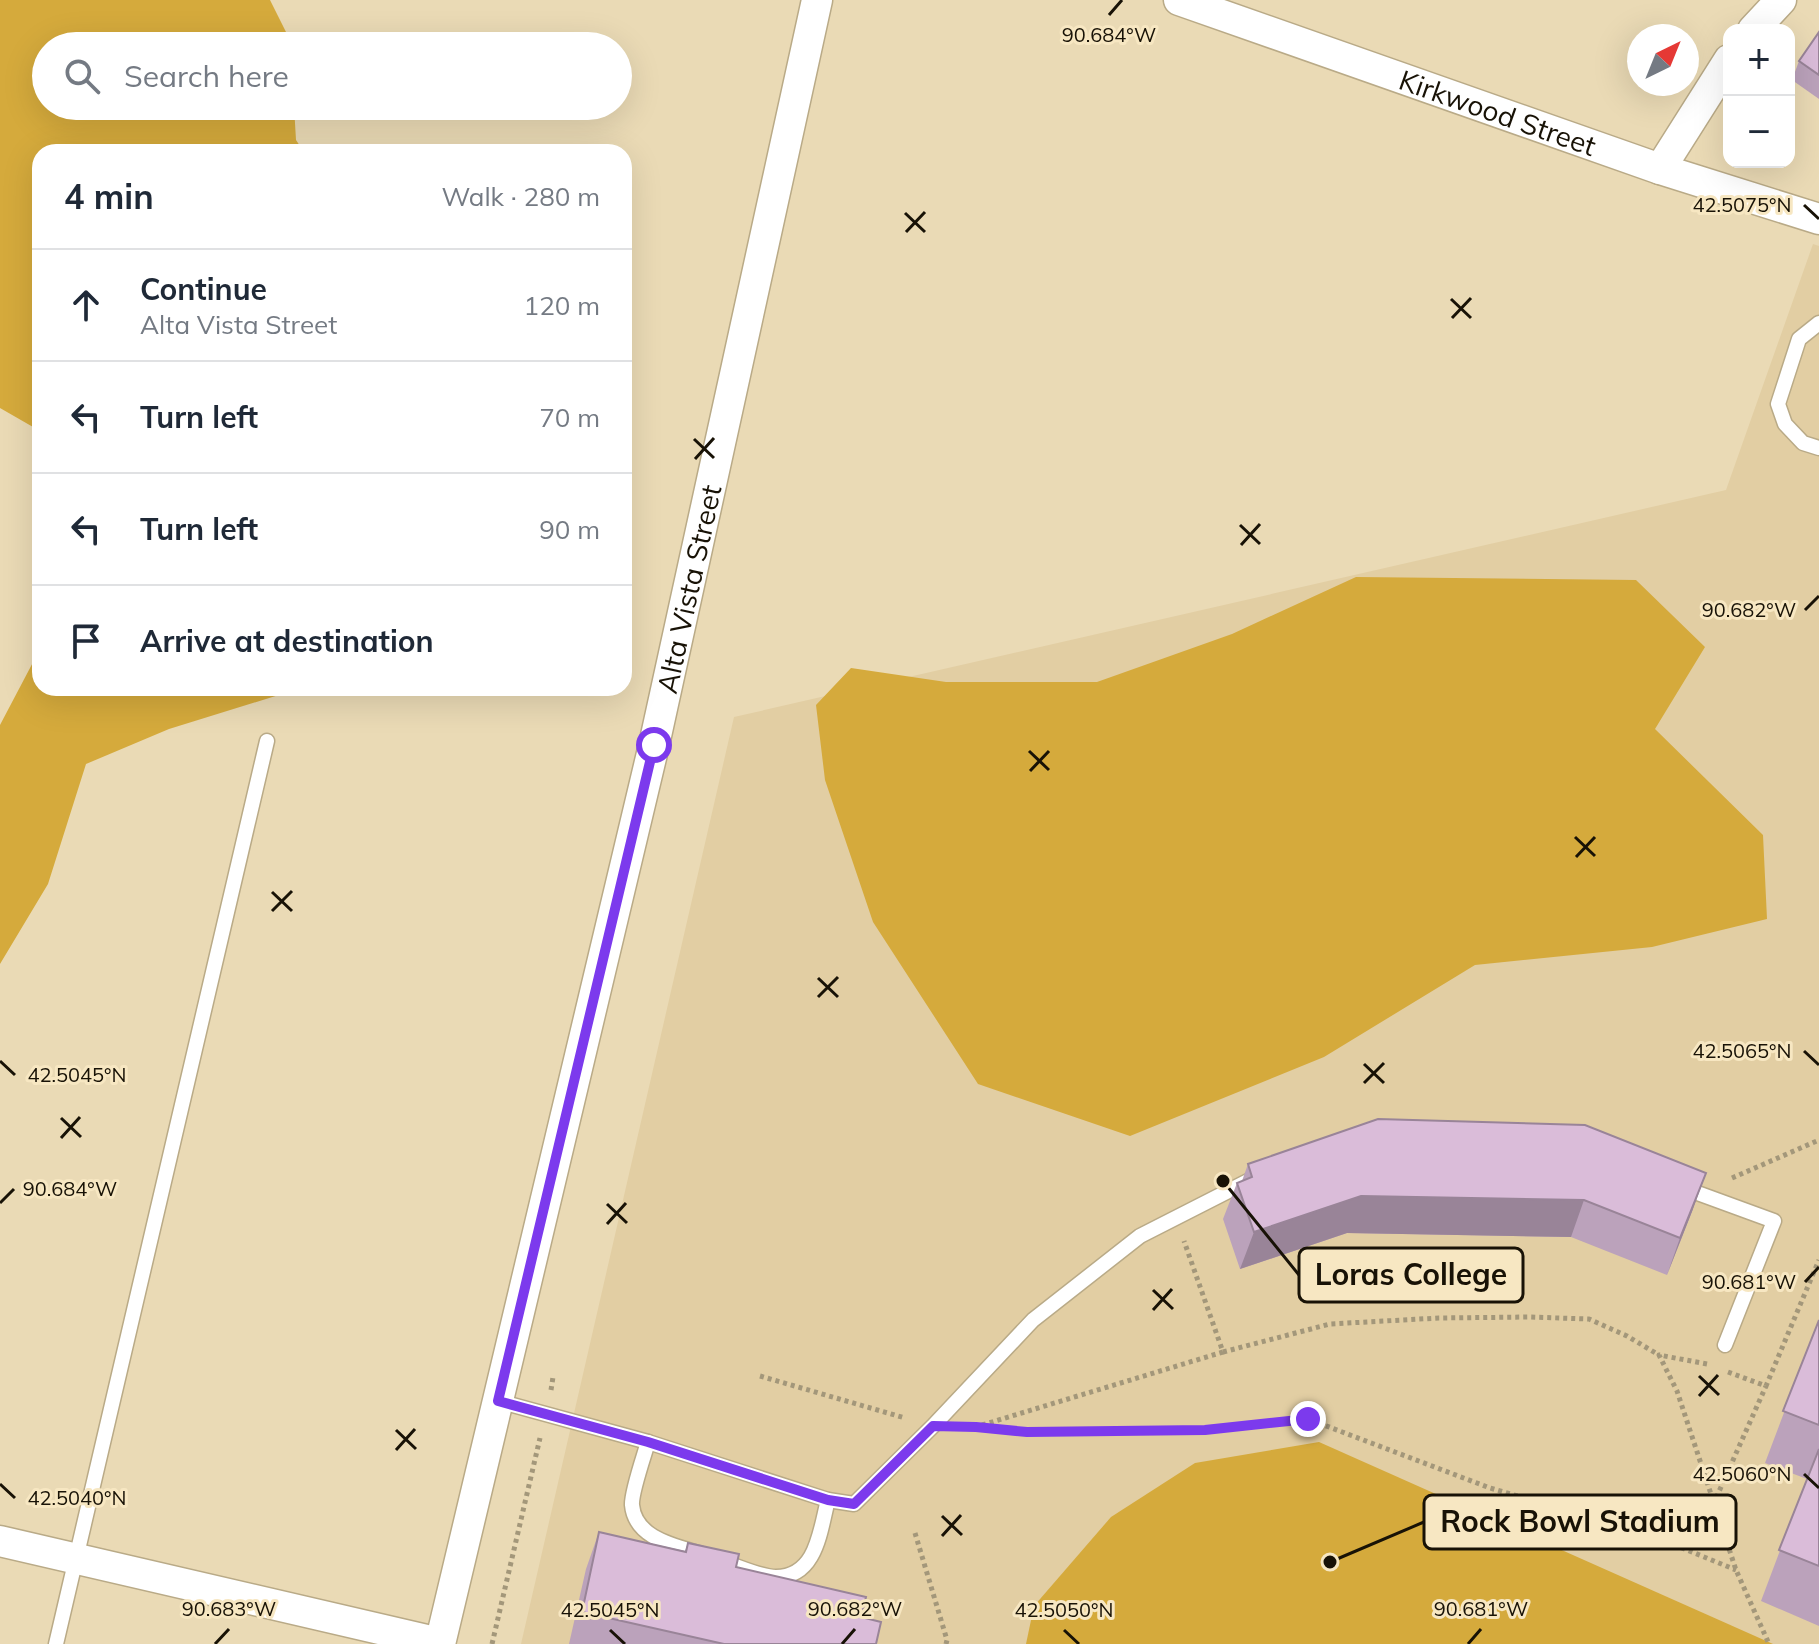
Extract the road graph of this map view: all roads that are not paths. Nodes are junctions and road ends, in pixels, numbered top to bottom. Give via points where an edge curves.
1 (817, 0) edge
2 (1179, 0) edge
3 (1781, 0) edge
4 (1759, 24) edge
5 (1723, 69) edge
6 (1660, 169) junction
7 (1819, 219) edge
8 (1819, 323) edge
9 (1819, 448) edge
10 (267, 741) dead end
11 (1266, 1175) edge
12 (1667, 1182) edge
13 (1725, 1345) dead end
14 (498, 1401) junction
15 (648, 1442) junction
16 (828, 1500) junction
17 (0, 1541) edge
18 (75, 1558) junction
19 (440, 1643) edge
20 (56, 1644) edge

1 - 14 street, Alta Vista Street via 654,745
2 - 6 street, Kirkwood Street
3 - 4 street
5 - 6 street
6 - 7 street, Kirkwood Street
8 - 9 lane via 1799,339 1778,404 1785,424 1803,443
10 - 18 lane
11 - 16 lane via 1140,1236 1033,1320 854,1504
12 - 13 lane via 1774,1221
14 - 15 lane
14 - 19 street, Alta Vista Street
15 - 16 lane
15 - 16 lane via 632,1505 641,1527 659,1541 775,1578 796,1573 812,1559
17 - 18 street
18 - 19 street
18 - 20 lane

